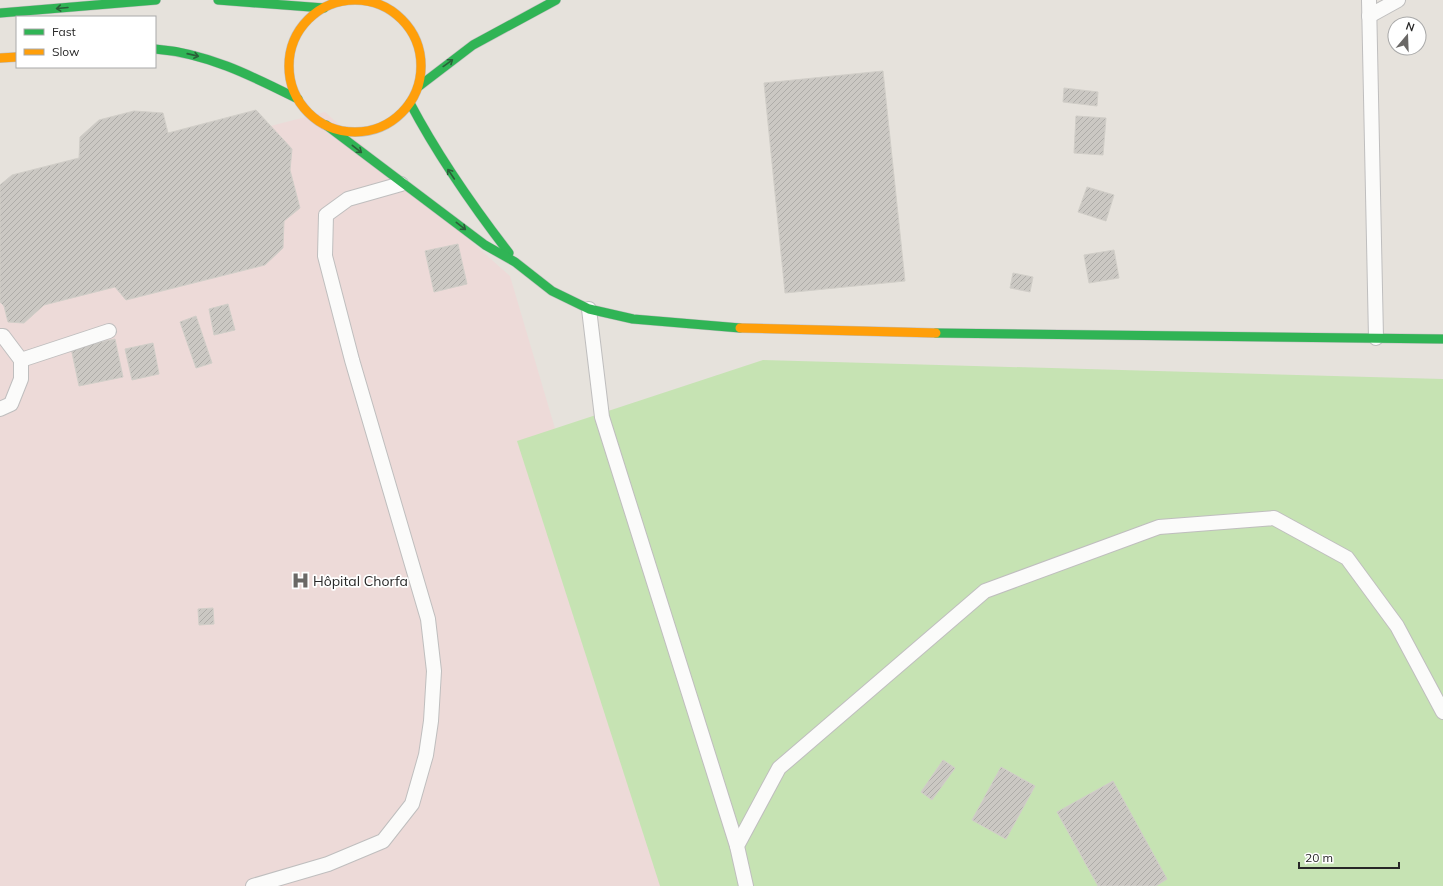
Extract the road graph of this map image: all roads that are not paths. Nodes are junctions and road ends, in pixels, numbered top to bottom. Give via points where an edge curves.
1 (156, 0) edge
2 (218, 0) edge
3 (556, 0) edge
4 (1369, 0) edge
5 (1398, 0) edge
6 (395, 1) edge
7 (374, 3) junction
8 (324, 8) junction
9 (0, 13) edge
10 (1369, 16) junction
11 (156, 49) edge
12 (16, 57) edge
13 (0, 58) edge
14 (418, 87) junction
15 (298, 99) junction
16 (410, 103) junction
17 (326, 126) junction
18 (401, 184) junction
19 (515, 262) junction
20 (589, 309) junction
21 (110, 331) dead end
22 (0, 336) edge
23 (1376, 338) junction
24 (1443, 339) edge
25 (21, 360) junction
26 (0, 409) edge
27 (1443, 712) edge
28 (737, 846) junction
29 (253, 886) edge
30 (746, 886) edge

1 -> 9 main road
2 - 8 main road
14 -> 3 main road via 473,45
4 - 10 lane
5 - 10 lane
6 - 7 main road
7 - 8 main road via 348,1
7 - 14 main road via 397,15 414,36 421,61
8 - 15 main road via 307,20 295,38 289,58 290,79
10 - 23 lane
11 -> 15 main road via 196,55 234,67
12 - 13 main road
14 - 16 main road
15 - 17 main road via 310,114
16 - 17 main road via 398,117 382,127 344,131
19 -> 16 main road via 449,170
17 -> 18 main road
18 -> 19 main road via 431,203 485,245
18 - 29 lane via 348,199 326,215 325,256 352,360 428,619 434,671 426,756 412,804 383,841 328,864
19 - 20 main road via 552,291
20 - 23 main road via 633,319 732,328
20 - 28 lane via 602,417
21 - 25 lane
22 - 25 lane via 3,336
23 - 24 main road
25 - 26 lane via 21,379 11,404
27 - 28 lane via 1397,626 1347,558 1274,518 1159,527 984,591 779,768
28 - 30 lane

